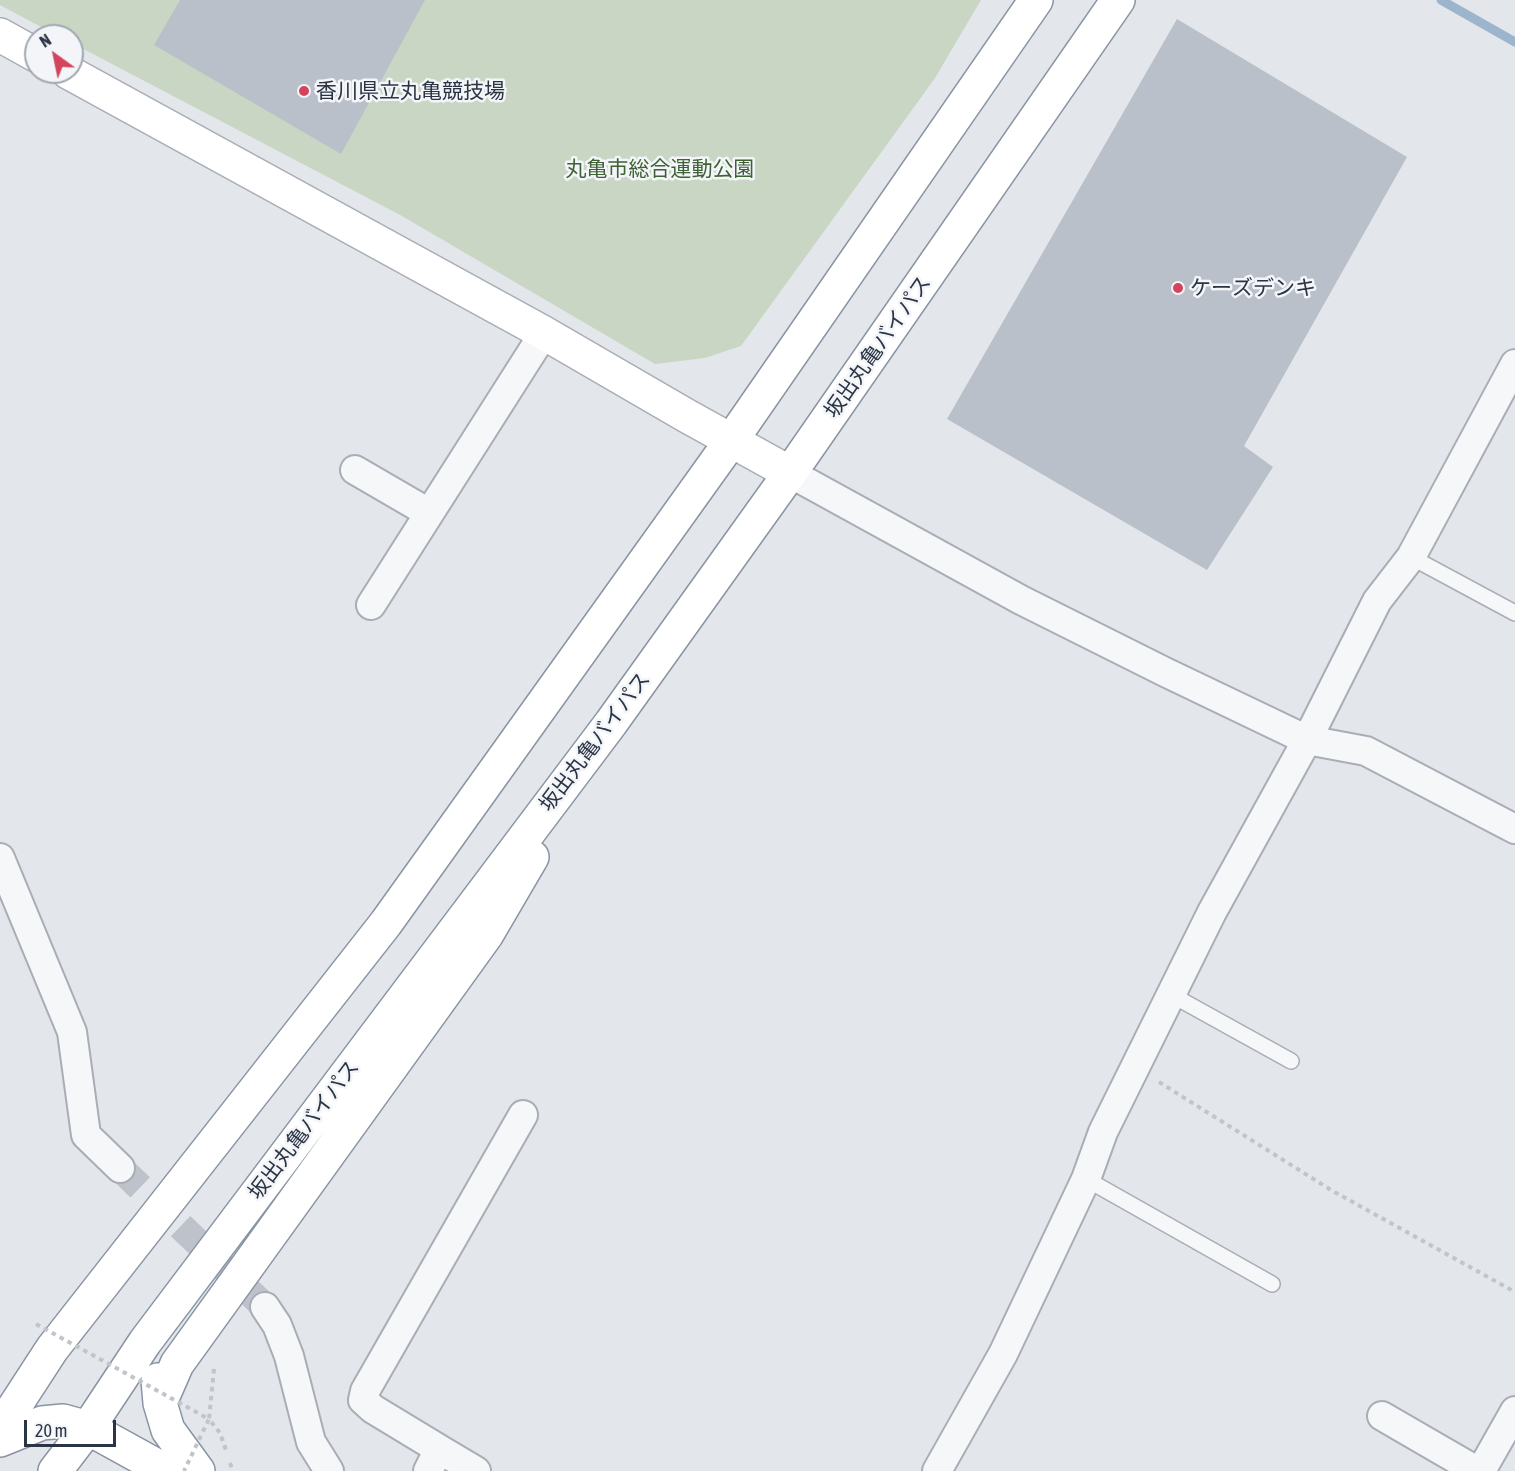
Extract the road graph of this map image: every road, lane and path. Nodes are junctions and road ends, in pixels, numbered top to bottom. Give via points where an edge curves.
1 (1032, 6) edge
2 (1113, 8) edge
3 (0, 35) edge
4 (24, 48) edge
5 (84, 81) edge
6 (544, 333) junction
7 (1515, 364) edge
8 (731, 441) junction
9 (355, 470) dead end
10 (790, 473) junction
11 (429, 513) junction
12 (1411, 557) junction
13 (371, 605) dead end
14 (1515, 613) edge
15 (611, 723) junction
16 (1307, 740) junction
17 (1515, 829) edge
18 (0, 858) edge
19 (1170, 994) junction
20 (1291, 1061) dead end
21 (1135, 1067) junction
22 (523, 1115) dead end
23 (120, 1168) tunnel mouth
24 (1086, 1179) junction
25 (221, 1239) junction
26 (1272, 1284) dead end
27 (1515, 1292) edge
28 (265, 1307) tunnel mouth
29 (44, 1337) junction
30 (214, 1364) dead end
31 (160, 1402) junction
32 (1515, 1411) edge
33 (1382, 1416) dead end
34 (209, 1419) junction
35 (42, 1423) junction
36 (88, 1428) junction
37 (0, 1429) edge
38 (220, 1434) dead end
39 (0, 1440) edge
40 (434, 1460) edge
41 (62, 1469) edge
42 (166, 1471) edge
43 (184, 1471) edge
44 (198, 1471) edge
45 (329, 1471) edge
46 (476, 1471) edge
47 (937, 1471) edge
48 (1479, 1471) edge

1 - 8 main road
2 - 10 main road, 坂出丸亀バイパス
3 - 4 main road
5 - 6 main road
6 - 8 main road
6 - 11 street
7 - 12 street
8 - 10 main road
8 - 29 main road via 386,923
9 - 11 street
10 - 15 main road, 坂出丸亀バイパス
10 - 16 street via 1021,600
11 - 13 street
12 - 14 lane
12 - 16 street via 1377,601
15 - 25 main road, 坂出丸亀バイパス
15 - 31 main road via 487,934 177,1364
16 - 17 street via 1366,751
16 - 19 street
18 - 23 street via 72,1032 86,1135
19 - 20 lane
19 - 21 street
21 - 24 street via 1103,1132
21 - 27 path via 1331,1190
22 - 40 street via 365,1391 363,1400
24 - 26 lane
24 - 47 street via 1003,1354
25 - 31 main road via 164,1356 158,1381
25 - 36 main road, 坂出丸亀バイパス
28 - 45 street via 289,1356 311,1442
29 - 34 path, bridge
29 - 35 main road
29 - 37 main road
30 - 34 path
31 - 44 main road via 168,1430
32 - 48 street
33 - 48 street
34 - 38 path
34 - 43 path, bridge
35 - 36 main road via 63,1421
35 - 39 main road
35 - 41 main road via 47,1443
36 - 41 main road, 坂出丸亀バイパス
36 - 42 main road
40 - 46 street

